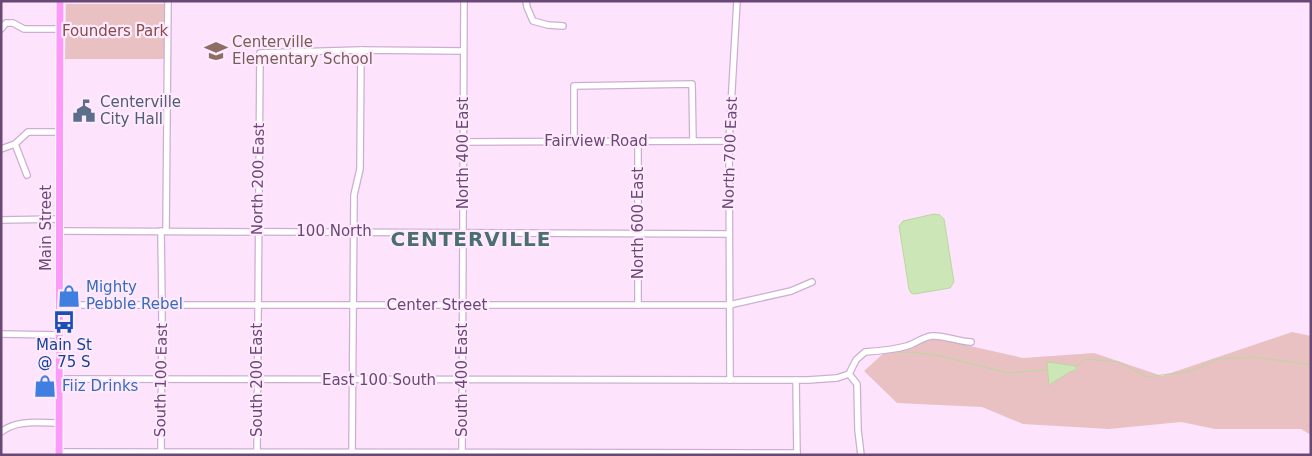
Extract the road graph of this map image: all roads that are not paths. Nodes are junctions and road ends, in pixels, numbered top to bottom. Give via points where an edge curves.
1 (60, 1) edge
2 (168, 1) edge
3 (464, 1) edge
4 (526, 1) edge
5 (737, 1) edge
6 (563, 26) dead end
7 (2, 27) edge
8 (59, 28) junction
9 (361, 50) junction
10 (463, 51) junction
11 (60, 132) junction
12 (574, 141) junction
13 (638, 141) junction
14 (693, 141) junction
15 (729, 141) junction
16 (463, 142) junction
17 (15, 144) junction
18 (1, 149) edge
19 (26, 175) dead end
20 (60, 219) junction
21 (1, 220) edge
22 (60, 230) junction
23 (164, 231) junction
24 (258, 231) junction
25 (353, 231) junction
26 (463, 232) junction
27 (638, 233) junction
28 (729, 234) junction
29 (812, 282) dead end
30 (59, 305) junction
31 (162, 305) junction
32 (257, 305) junction
33 (352, 305) junction
34 (462, 305) junction
35 (638, 305) junction
36 (729, 305) junction
37 (1, 334) edge
38 (59, 335) junction
39 (970, 342) dead end
40 (848, 374) junction
41 (59, 379) junction
42 (161, 379) junction
43 (257, 379) junction
44 (352, 380) junction
45 (462, 380) junction
46 (730, 380) junction
47 (796, 380) junction
48 (59, 422) junction
49 (1, 432) edge
50 (59, 453) edge
51 (161, 453) edge
52 (257, 454) edge
53 (352, 454) edge
54 (462, 454) edge
55 (636, 454) edge
56 (797, 454) edge
57 (862, 455) edge

1 - 8 main road, Main Street
2 - 23 street, South 100 East
3 - 10 street, North 400 East
4 - 6 street via 533,21
5 - 15 street, North 700 East
7 - 8 street via 13,23 24,28
8 - 11 main road, Main Street
9 - 10 street
9 - 24 street, North 200 East via 260,52
9 - 25 street via 360,169 354,195
10 - 16 street, North 400 East
11 - 17 street via 28,132
11 - 20 main road, Main Street
12 - 13 street, Fairview Road
12 - 14 street via 574,86 692,84
12 - 16 street, Fairview Road
13 - 14 street, Fairview Road
13 - 27 street, North 600 East
14 - 15 street, Fairview Road
15 - 28 street, North 700 East
16 - 26 street, North 400 East
17 - 18 street
17 - 19 street
20 - 21 street
20 - 22 main road, Main Street
22 - 23 street, 100 North
22 - 30 main road, Main Street
23 - 24 street, 100 North
23 - 31 street, South 100 East
24 - 25 street, 100 North
24 - 32 street, North 200 East
25 - 26 street, 100 North
25 - 33 street
26 - 27 street, 100 North
26 - 34 street, North 400 East
27 - 28 street, 100 North
27 - 35 street, North 600 East
28 - 36 street, North 700 East
29 - 36 street, Center Street via 791,291
30 - 31 street, Center Street
30 - 38 main road, Main Street
31 - 32 street, Center Street
31 - 42 street, South 100 East
32 - 33 street, Center Street
32 - 43 street, South 200 East
33 - 34 street, Center Street
33 - 44 street
34 - 35 street, Center Street
34 - 45 street, South 400 East
35 - 36 street, Center Street
36 - 46 street, North 700 East
37 - 38 street
38 - 41 main road, Main Street
39 - 40 street via 935,336 909,346 865,352
40 - 47 street, East 100 South via 837,378
40 - 57 street via 857,384
41 - 42 street, East 100 South
41 - 48 main road, Main Street
42 - 43 street, East 100 South
42 - 51 street, South 100 East
43 - 44 street, East 100 South
43 - 52 street, South 200 East
44 - 45 street, East 100 South
44 - 53 street
45 - 46 street, East 100 South
45 - 54 street, South 400 East
46 - 47 street, East 100 South
47 - 56 street
48 - 49 street via 22,423
48 - 50 main road, Main Street
50 - 51 street
51 - 52 street
52 - 53 street
53 - 54 street
54 - 55 street
55 - 56 street

